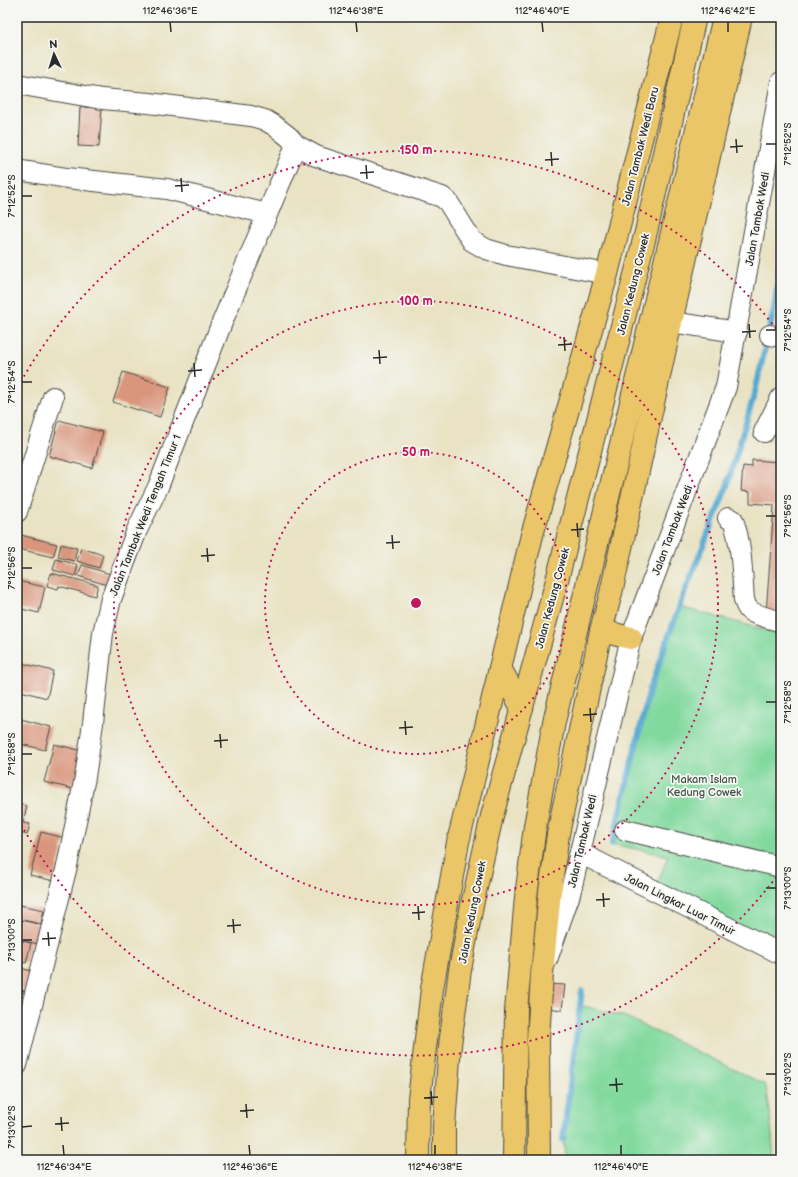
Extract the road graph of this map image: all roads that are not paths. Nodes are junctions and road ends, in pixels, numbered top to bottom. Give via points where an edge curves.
1 (672, 17) edge
2 (695, 17) edge
3 (724, 17) edge
4 (741, 17) edge
5 (781, 82) edge
6 (17, 84) edge
7 (296, 145) junction
8 (17, 170) edge
9 (267, 214) junction
10 (607, 274) junction
11 (671, 322) junction
12 (737, 332) junction
13 (53, 397) dead end
14 (781, 398) edge
15 (764, 432) dead end
16 (17, 512) edge
17 (728, 518) dead end
18 (781, 622) edge
19 (601, 631) junction
20 (631, 638) junction
21 (500, 668) junction
22 (522, 708) junction
23 (625, 830) dead end
24 (580, 853) junction
25 (781, 868) edge
26 (781, 954) edge
27 (542, 974) junction
28 (17, 1065) edge
29 (539, 1159) edge
30 (418, 1160) edge
31 (444, 1160) edge
32 (514, 1160) edge

1 - 10 main road, Jalan Tambak Wedi Baru
2 - 22 main road, Jalan Kedung Cowek via 646,232 562,564
3 - 32 main road via 554,722 535,826 526,897 516,1011
4 - 11 main road
5 - 12 street, Jalan Tambak Wedi
6 - 7 street via 102,99 251,116 275,126
7 - 9 street, Jalan Tambak Wedi Tengah Timur 1
7 - 10 street via 316,156 442,197 448,202 472,241 486,249
8 - 9 street via 167,189
9 - 28 street, Jalan Tambak Wedi Tengah Timur 1 via 111,599 103,633 94,723 76,822
10 - 21 main road via 532,535
11 - 12 street
11 - 19 main road
12 - 20 street, Jalan Tambak Wedi via 726,387
13 - 16 street
14 - 15 street
17 - 18 street via 733,520 740,548 746,607
19 - 20 main road
19 - 27 main road via 558,834
20 - 24 street, Jalan Tambak Wedi
21 - 22 main road
21 - 30 main road via 458,842 432,989 419,1099
22 - 31 main road, Jalan Kedung Cowek via 492,816 460,970 450,1045
23 - 25 street
24 - 26 street, Jalan Lingkar Luar Timur
24 - 27 street, Jalan Tambak Wedi via 570,894
27 - 29 main road via 538,1040

